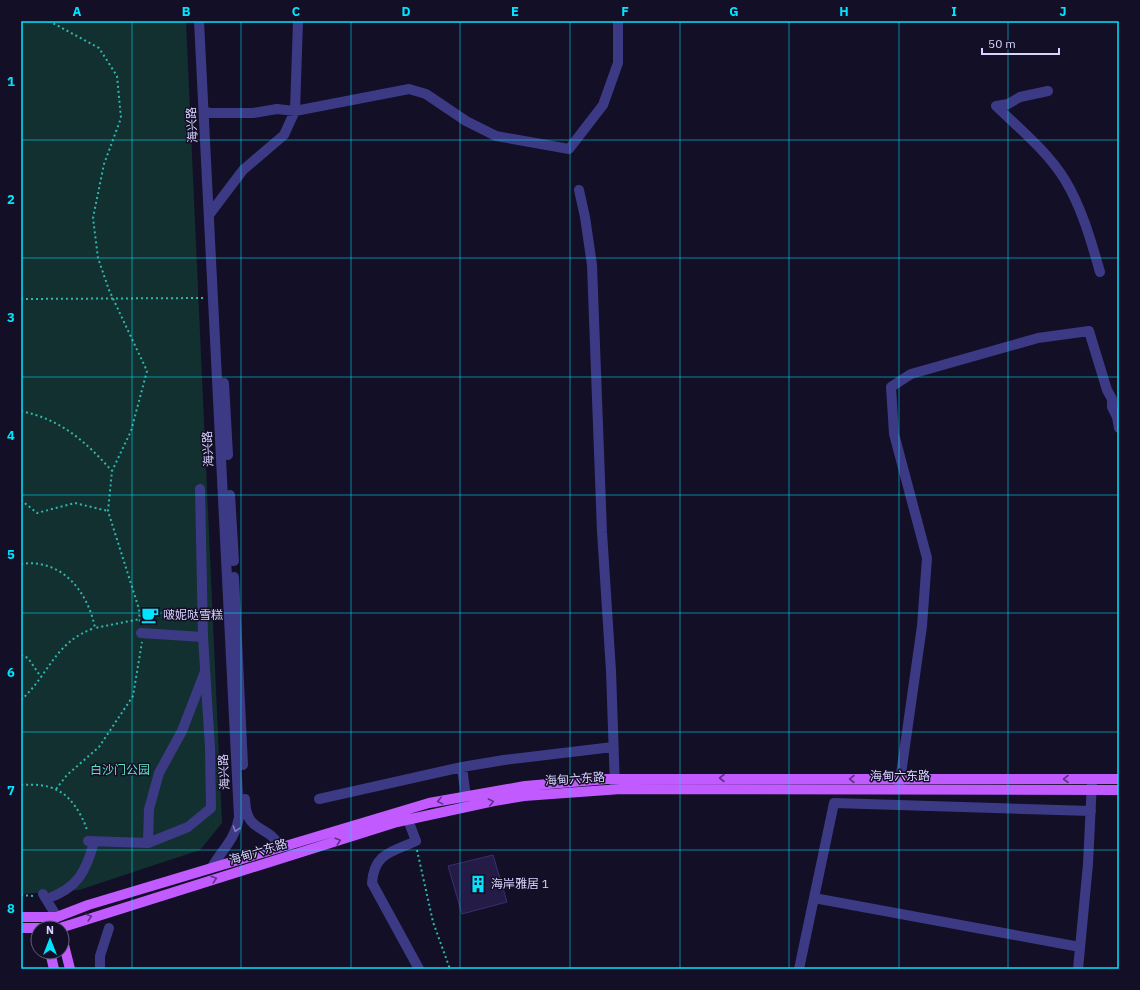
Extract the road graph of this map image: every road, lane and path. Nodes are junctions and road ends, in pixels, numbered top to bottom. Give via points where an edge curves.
1 (48, 21) edge
2 (199, 21) edge
3 (205, 21) edge
4 (298, 21) edge
5 (618, 21) edge
6 (1048, 91) dead end
7 (295, 111) junction
8 (207, 112) junction
9 (579, 190) dead end
10 (212, 211) junction
11 (1100, 272) dead end
12 (213, 298) junction
13 (21, 299) edge
14 (114, 299) junction
15 (21, 411) edge
16 (1119, 428) edge
17 (112, 471) junction
18 (200, 489) dead end
19 (21, 500) edge
20 (108, 511) junction
21 (21, 564) edge
22 (140, 619) junction
23 (95, 628) junction
24 (141, 633) junction
25 (203, 638) junction
26 (21, 655) edge
27 (205, 671) junction
28 (41, 678) junction
29 (21, 700) edge
30 (613, 747) junction
31 (462, 767) junction
32 (1119, 779) edge
33 (615, 784) junction
34 (899, 784) junction
35 (21, 785) edge
36 (1092, 785) junction
37 (56, 789) junction
38 (1119, 790) edge
39 (466, 796) junction
40 (319, 799) dead end
41 (467, 806) junction
42 (1091, 811) junction
43 (407, 815) junction
44 (416, 841) junction
45 (91, 842) junction
46 (148, 843) junction
47 (280, 847) junction
48 (212, 867) junction
49 (21, 895) edge
50 (45, 897) junction
51 (814, 898) junction
52 (21, 917) edge
53 (42, 917) junction
54 (57, 917) junction
55 (43, 920) edge
56 (58, 920) edge
57 (70, 925) edge
58 (109, 928) dead end
59 (1080, 947) junction
60 (100, 969) edge
61 (419, 969) edge
62 (450, 969) edge
63 (799, 969) edge
64 (1078, 969) edge

1 - 14 path via 100,48 117,76 121,118 104,164 93,218 98,258
2 - 8 street, 海兴路
3 - 8 street, 海兴路
4 - 7 street
5 - 7 street via 618,63 603,106 569,149 496,136 466,121 426,94 409,89
6 - 11 street via 996,106 1046,155 1065,180 1088,230
7 - 8 street via 277,109 253,113
7 - 10 street via 284,135 243,170
8 - 10 street, 海兴路
9 - 30 street via 592,266 601,524 611,671
10 - 12 street, 海兴路
10 - 47 street, 海兴路 via 239,652 245,807 252,824 274,836
12 - 14 path
12 -> 48 street, 海兴路 via 239,817 233,837 220,852
13 - 14 path
14 - 17 path via 147,371 131,431
15 - 17 path via 47,418 63,426 91,447
16 - 34 street via 1090,331 1038,338 926,369 911,374 891,387 894,434 927,558 922,626
17 - 20 path
18 - 25 street
19 - 20 path via 37,513 75,503
20 - 22 path
21 - 23 path via 45,563 65,574 81,593 92,612
22 - 23 path
22 - 24 path
23 - 28 path via 81,632 59,650
24 - 25 street
24 - 37 path via 142,646 132,696 100,747 67,775
25 - 27 street
26 - 28 path via 28,658
27 - 46 street via 182,731 159,773 150,809
27 - 46 street via 210,808 188,827
28 - 29 path
30 - 31 street
30 - 33 street
31 - 39 street
31 - 40 street
32 - 36 main road, 海甸六东路
33 - 34 main road, 海甸六东路
33 - 39 main road, 海甸六东路 via 564,782
41 -> 33 main road, 海甸六东路
34 - 36 main road, 海甸六东路
35 - 37 path via 40,784
36 - 38 main road, 海甸六东路
36 - 42 street
37 - 45 path via 73,801 87,826
39 - 41 street
39 -> 43 main road, 海甸六东路
41 - 43 main road, 海甸六东路
42 - 51 street via 834,803
42 - 59 street
43 - 44 street
43 - 47 main road, 海甸六东路
57 -> 43 main road, 海甸六东路
44 - 61 street via 382,857 373,870 372,883
44 - 62 path via 433,922
45 - 46 street
45 - 50 street via 89,858 80,879 60,894
47 - 48 main road, 海甸六东路
48 - 54 main road, 海甸六东路
49 - 50 path
50 - 54 street
51 - 59 street
51 - 63 street
52 - 53 main road
53 - 54 main road
53 - 55 main road
54 - 56 main road
58 - 60 street via 100,956
59 - 64 street

